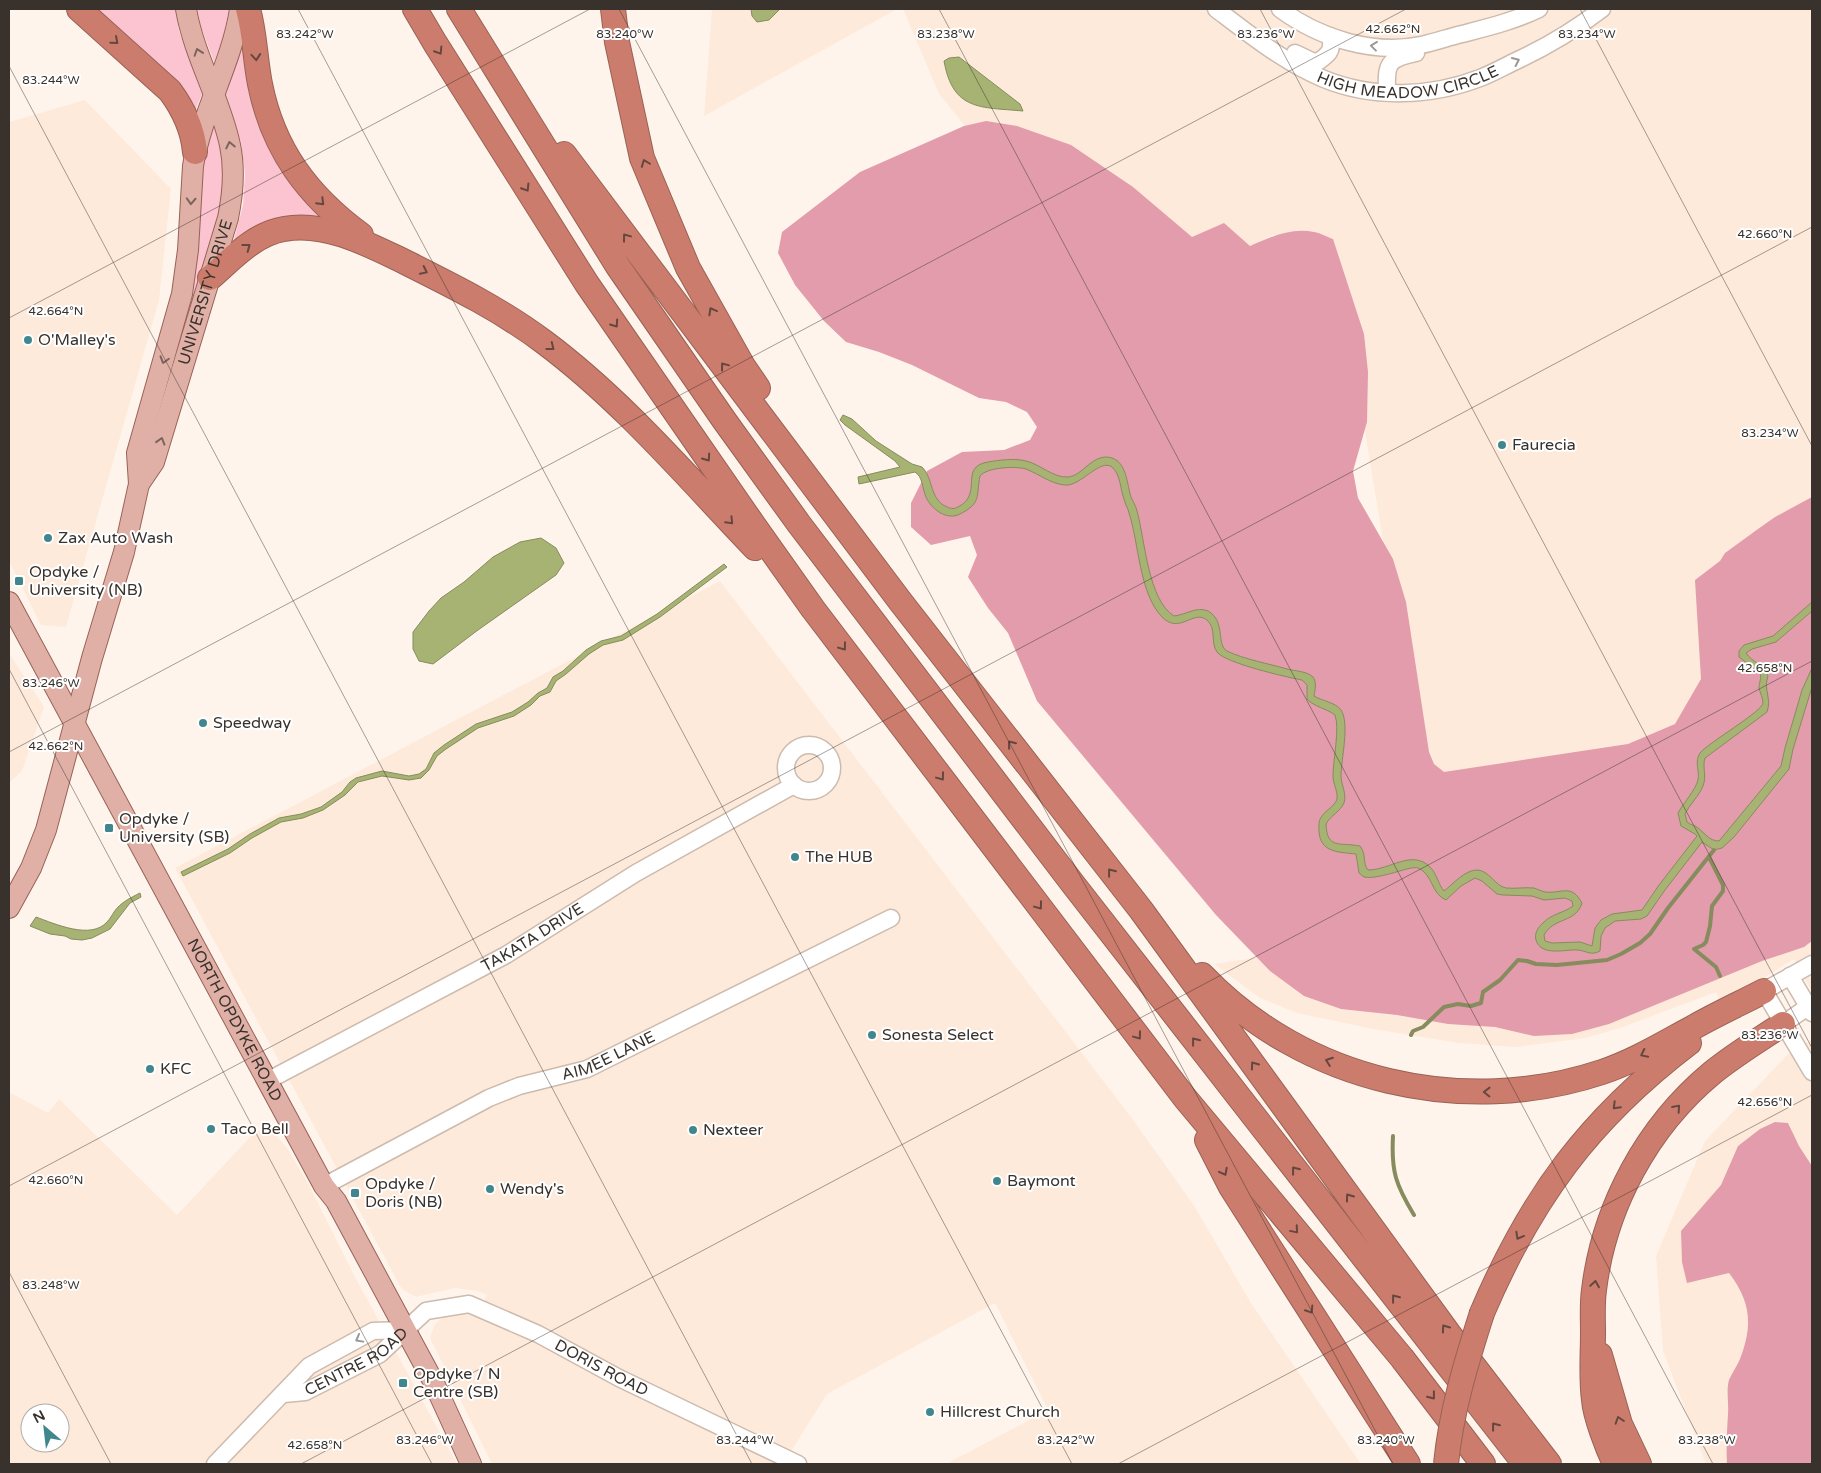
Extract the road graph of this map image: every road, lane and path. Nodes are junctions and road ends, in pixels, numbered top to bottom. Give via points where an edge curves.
1 (79, 9) edge
2 (186, 9) edge
3 (240, 9) edge
4 (248, 9) edge
5 (415, 9) edge
6 (459, 9) edge
7 (613, 9) edge
8 (1217, 9) edge
9 (1280, 9) edge
10 (1539, 9) edge
11 (1602, 9) edge
12 (1522, 17) junction
13 (472, 30) junction
14 (1330, 36) junction
15 (1387, 92) junction
16 (214, 95) junction
17 (195, 152) junction
18 (380, 250) junction
19 (210, 278) junction
20 (140, 484) junction
21 (900, 601) junction
22 (9, 602) edge
23 (814, 609) junction
24 (74, 724) junction
25 (794, 785) dead end
26 (9, 908) edge
27 (1141, 910) junction
28 (891, 918) dead end
29 (1812, 964) edge
30 (1790, 976) junction
31 (1764, 991) junction
32 (1811, 1008) edge
33 (1783, 1024) junction
34 (1812, 1072) edge
35 (267, 1081) junction
36 (1185, 1098) junction
37 (324, 1186) junction
38 (406, 1330) junction
39 (1592, 1332) junction
40 (284, 1394) junction
41 (215, 1464) edge
42 (471, 1464) edge
43 (798, 1464) edge
44 (1408, 1464) edge
45 (1446, 1464) edge
46 (1483, 1464) edge
47 (1525, 1464) edge
48 (1549, 1464) edge
49 (1615, 1464) edge
50 (1639, 1464) edge

1 -> 17 highway via 170,91 182,107 191,128
16 -> 2 main road, UNIVERSITY DRIVE
3 - 16 main road, UNIVERSITY DRIVE via 235,35
4 -> 18 highway via 262,96 285,153 321,202
5 -> 23 highway via 587,284
6 - 13 highway
21 -> 7 highway via 743,366 688,268 642,158
8 - 14 street via 1236,12 1298,56 1316,63 1328,55 1332,44
8 - 15 street, HIGH MEADOW CIRCLE via 1309,72 1352,88
9 - 14 street, HIGH MEADOW CIRCLE
10 - 12 street, HIGH MEADOW CIRCLE
15 -> 11 street, HIGH MEADOW CIRCLE via 1428,91 1480,78 1557,40
12 -> 14 street, HIGH MEADOW CIRCLE via 1421,45 1393,48
12 - 15 street via 1502,34 1393,60 1386,70
21 -> 13 highway
47 -> 13 highway via 1073,884 794,516 617,265
16 - 17 main road, UNIVERSITY DRIVE
19 -> 16 main road, UNIVERSITY DRIVE via 228,218 233,181 230,145
17 -> 20 main road, UNIVERSITY DRIVE via 184,279 137,453
19 -> 18 highway via 260,237 283,229 305,227 326,230
18 -> 23 highway via 486,304 568,361 624,411
20 -> 19 main road, UNIVERSITY DRIVE via 154,462
20 - 24 main road, UNIVERSITY DRIVE via 124,552
27 -> 21 highway
22 - 24 main road, NORTH OPDYKE ROAD
23 -> 36 highway
24 - 26 main road, UNIVERSITY DRIVE via 46,830 31,868
24 - 35 main road, NORTH OPDYKE ROAD
25 - 35 street, TAKATA DRIVE via 636,873 506,954
31 -> 27 highway via 1636,1058 1582,1078 1520,1090 1435,1090 1376,1078 1315,1055 1267,1030 1220,994
48 -> 27 highway via 1449,1334
28 - 37 street, AIMEE LANE via 588,1069 519,1086 489,1098
29 - 30 street
30 - 31 street
30 - 32 street
31 - 33 street
31 -> 45 highway, bridge via 1669,1058 1632,1090 1557,1174 1506,1260 1482,1313 1460,1384
32 - 33 street
33 - 34 street
39 -> 33 highway via 1594,1290 1607,1231 1622,1192 1644,1150 1676,1108 1711,1074
35 - 37 main road, NORTH OPDYKE ROAD
36 -> 44 highway via 1231,1187
36 -> 46 highway via 1402,1358
37 - 38 main road, NORTH OPDYKE ROAD via 336,1202
38 - 40 street, CENTRE ROAD via 380,1354 305,1392
38 -> 40 street, CENTRE ROAD via 373,1331 309,1366
38 - 42 main road, NORTH OPDYKE ROAD
38 - 43 street, DORIS ROAD via 426,1311 468,1304 538,1334 619,1378
39 - 49 highway via 1594,1402
50 -> 39 highway via 1620,1424
40 - 41 street, CENTRE ROAD

